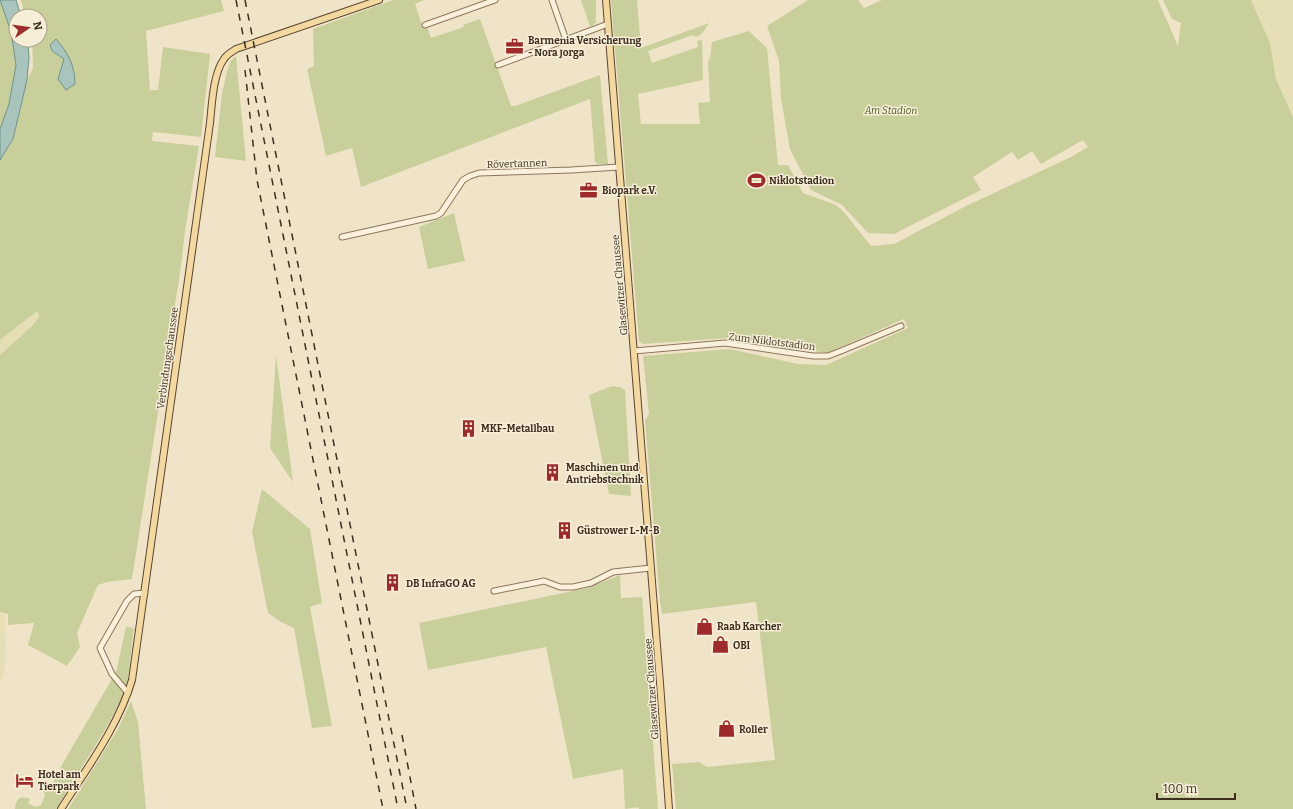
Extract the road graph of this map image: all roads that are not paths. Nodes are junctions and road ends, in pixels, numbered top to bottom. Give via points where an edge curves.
1 (379, 0) edge
2 (495, 0) edge
3 (552, 0) edge
4 (606, 0) edge
5 (608, 24) junction
6 (425, 25) dead end
7 (566, 40) junction
8 (498, 65) dead end
9 (619, 167) junction
10 (342, 237) dead end
11 (901, 326) dead end
12 (634, 351) junction
13 (651, 568) junction
14 (494, 591) dead end
15 (145, 593) junction
16 (128, 693) junction
17 (61, 809) edge
18 (669, 809) edge

1 - 15 main road, Verbindungschaussee via 236,49 227,55 220,65
2 - 6 street
3 - 7 street
4 - 5 main road, Glasewitzer Chaussee
5 - 7 street
5 - 9 main road, Glasewitzer Chaussee
7 - 8 street
9 - 10 street, Rövertannen via 480,173 463,180 441,213 436,216
9 - 12 main road, Glasewitzer Chaussee
11 - 12 street, Zum Niklotstadion via 828,356 725,343
12 - 13 main road, Glasewitzer Chaussee
13 - 14 street via 613,572 591,583 573,587 560,587 544,581
13 - 18 main road, Glasewitzer Chaussee
15 - 16 main road, Verbindungschaussee
15 - 16 street via 134,594 127,601 100,648 112,674
16 - 17 main road, Verbindungschaussee via 109,732

